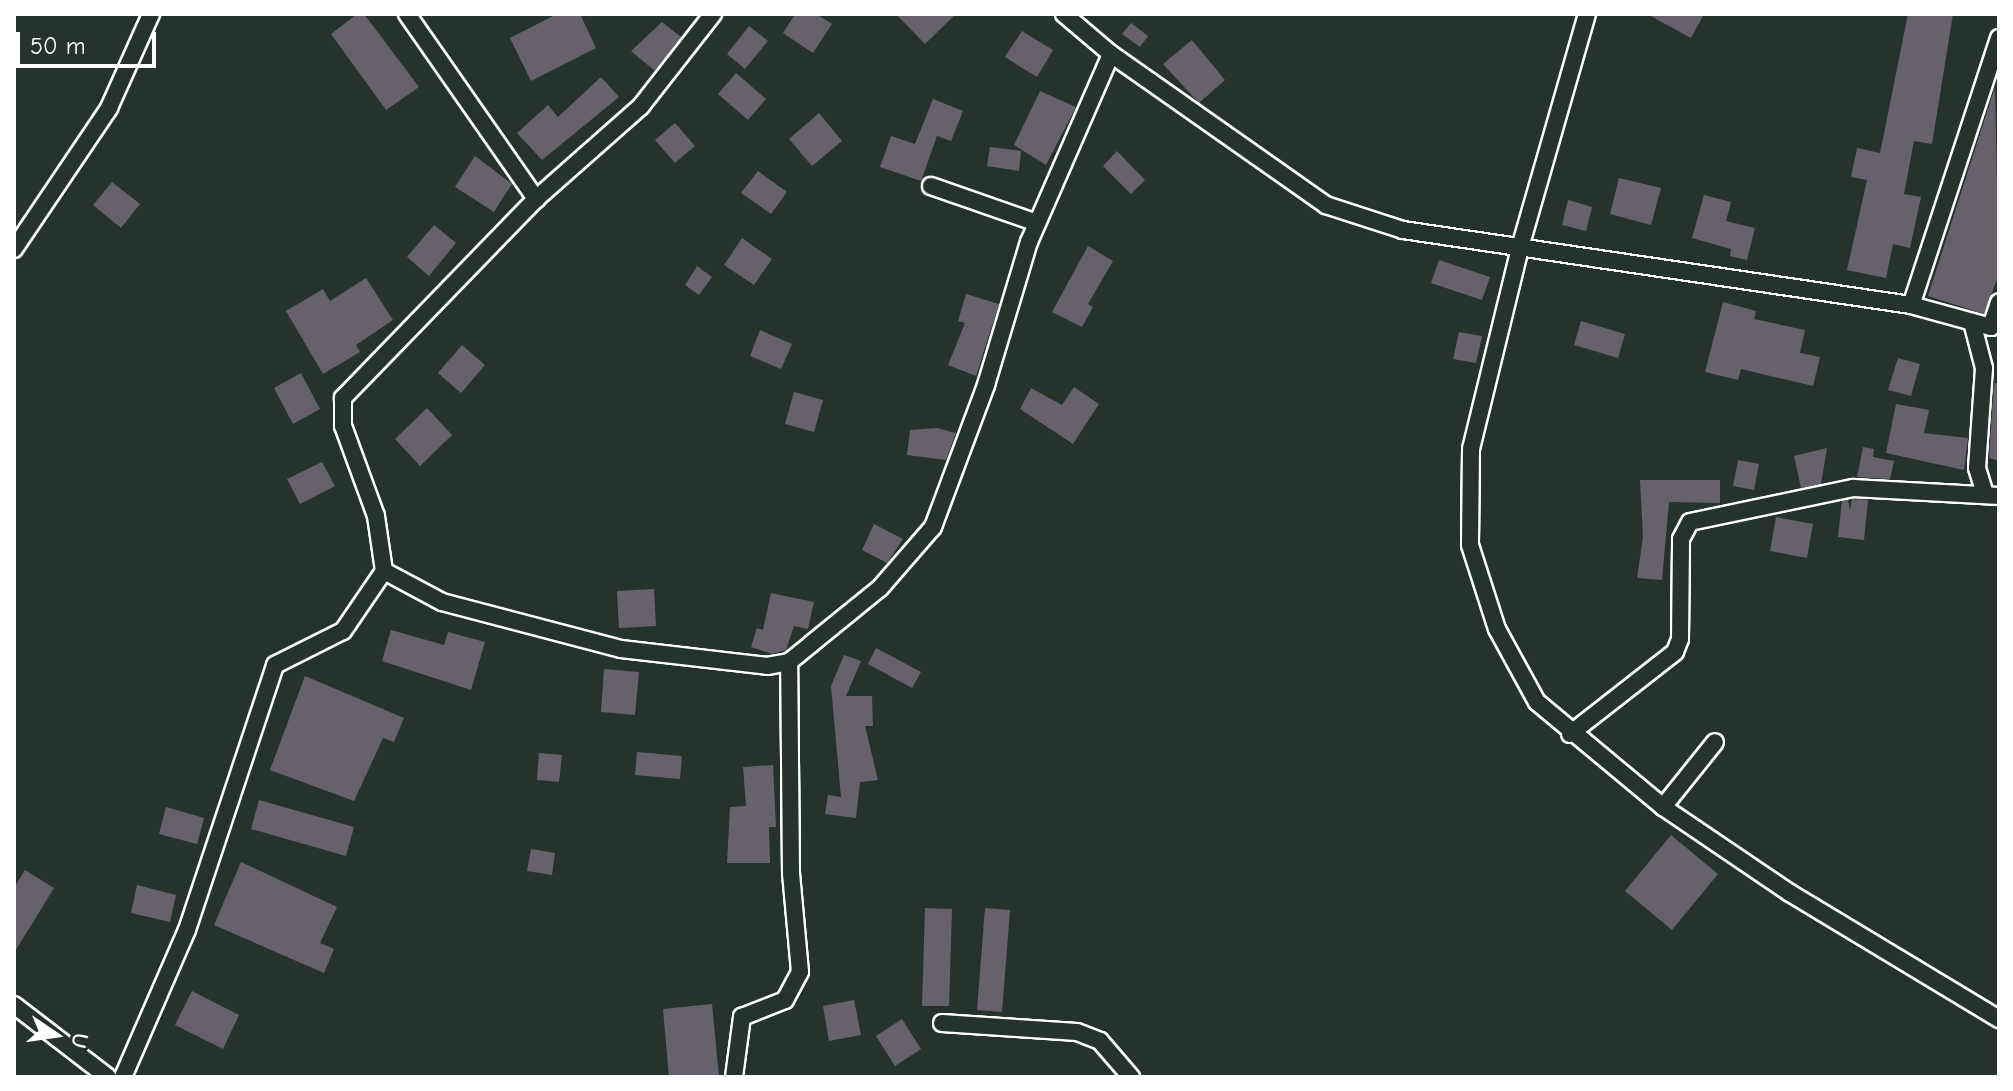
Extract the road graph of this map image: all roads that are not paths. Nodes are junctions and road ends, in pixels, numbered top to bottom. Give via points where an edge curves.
1 (151, 14) edge
2 (407, 14) edge
3 (713, 14) edge
4 (1064, 14) edge
5 (1587, 14) edge
6 (1997, 48) edge
7 (1111, 54) junction
8 (931, 186) dead end
9 (536, 199) junction
10 (1037, 223) junction
11 (1520, 248) junction
12 (14, 249) edge
13 (1999, 302) edge
14 (1911, 305) junction
15 (1972, 322) junction
16 (1995, 328) edge
17 (1992, 496) edge
18 (384, 571) junction
19 (789, 662) junction
20 (1570, 734) junction
21 (1715, 742) dead end
22 (1663, 807) junction
23 (14, 1005) edge
24 (1999, 1019) edge
25 (942, 1023) dead end
26 (108, 1077) edge
27 (123, 1077) edge
28 (734, 1077) edge
29 (1131, 1077) edge

1 - 12 street via 109,108
2 - 9 street
3 - 9 street via 641,106
4 - 7 street
5 - 11 street
6 - 14 street
7 - 10 street
7 - 11 street via 1326,205 1403,230
8 - 10 street
9 - 18 street via 343,398 343,426 376,516
10 - 19 street via 986,385 933,527 880,588
11 - 14 street
11 - 20 street via 1471,449 1470,545 1497,629 1537,702
13 - 16 street
14 - 15 street
15 - 16 street
15 - 17 street via 1984,368 1977,468
17 - 20 street via 1853,488 1690,522 1681,539 1680,639 1675,652
18 - 19 street via 442,602 621,649 743,666
18 - 27 street via 343,631 326,643 286,655 270,673 187,930
19 - 28 street via 791,873 800,972 785,1000 742,1017
20 - 22 street
21 - 22 street
22 - 24 street via 1790,893
23 - 26 street
25 - 29 street via 1077,1032 1106,1046

